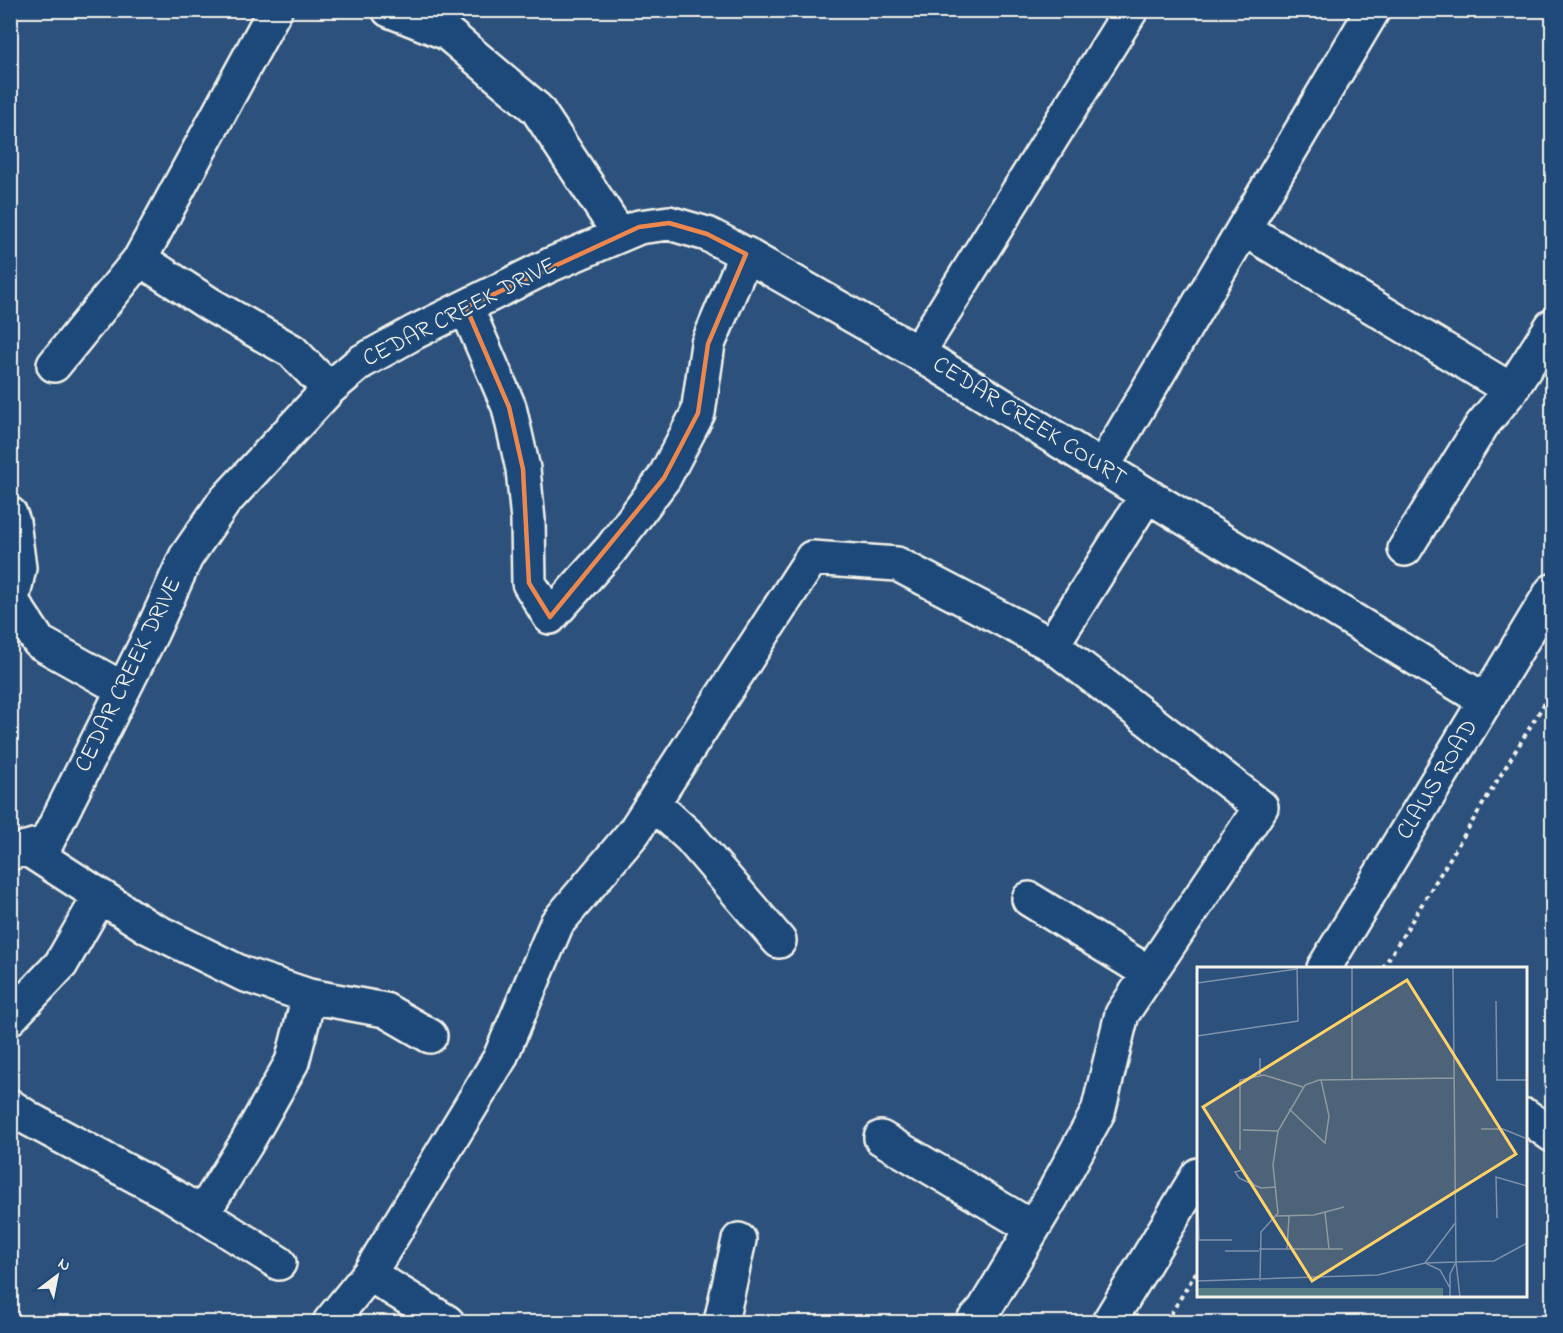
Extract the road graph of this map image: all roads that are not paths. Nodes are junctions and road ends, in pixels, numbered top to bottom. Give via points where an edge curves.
1 (275, 10) edge
2 (1131, 10) edge
3 (1373, 10) edge
4 (410, 14) edge
5 (1244, 229) junction
6 (620, 235) junction
7 (746, 254) junction
8 (140, 259) junction
9 (465, 307) junction
10 (1552, 326) edge
11 (918, 353) junction
12 (54, 365) dead end
13 (329, 389) junction
14 (1510, 390) junction
15 (1102, 468) junction
16 (1147, 495) junction
17 (10, 514) edge
18 (1405, 549) dead end
19 (1552, 591) edge
20 (11, 599) edge
21 (1052, 645) junction
22 (25, 646) edge
23 (123, 689) junction
24 (1486, 701) junction
25 (653, 803) junction
26 (18, 850) edge
27 (100, 896) junction
28 (1029, 899) dead end
29 (779, 941) dead end
30 (1325, 967) edge
31 (1149, 973) junction
32 (309, 996) junction
33 (10, 1018) edge
34 (430, 1036) dead end
35 (10, 1106) edge
36 (1527, 1117) edge
37 (1552, 1135) edge
38 (881, 1138) dead end
39 (1197, 1177) edge
40 (202, 1214) junction
41 (1033, 1228) junction
42 (739, 1240) dead end
43 (279, 1263) dead end
44 (369, 1274) junction
45 (330, 1323) edge
46 (447, 1323) edge
47 (721, 1323) edge
48 (973, 1323) edge
49 (1109, 1323) edge

1 - 8 street
2 - 11 street, CEDAR CREEK COURT
3 - 5 street
4 - 6 street via 447,33 537,110
5 - 14 street
5 - 15 street
6 - 7 street, CEDAR CREEK DRIVE via 639,227 669,223 707,234
6 - 9 street, CEDAR CREEK DRIVE
7 - 9 street via 708,344 698,413 664,478 611,549 550,617 529,582 523,468 510,407
7 - 11 street, CEDAR CREEK DRIVE
8 - 12 street
8 - 13 street via 292,351
9 - 13 street, CEDAR CREEK DRIVE via 361,362
10 - 14 street
11 - 15 street, CEDAR CREEK COURT
13 - 23 street, CEDAR CREEK DRIVE via 224,502 186,557
14 - 18 street via 1482,424
15 - 16 street, CEDAR CREEK COURT
16 - 21 street
16 - 24 street, CEDAR CREEK COURT
17 - 20 street via 19,568
19 - 24 street, CLAUS ROAD
20 - 22 street
21 - 25 street via 897,564 812,558
21 - 31 street via 1261,807
22 - 23 street
23 - 26 street, CEDAR CREEK DRIVE via 47,842
24 - 30 street, CLAUS ROAD
25 - 29 street via 690,837
25 - 44 street via 634,832 557,923 500,1058
26 - 27 street
27 - 32 street via 148,927 243,974
27 - 33 street via 61,964
28 - 31 street
31 - 41 street via 1122,1014 1098,1112
32 - 34 street via 385,1010
32 - 40 street via 292,1062
35 - 40 street
36 - 37 street
38 - 41 street
39 - 49 street
40 - 43 street
41 - 48 street
42 - 47 street
44 - 45 street
44 - 46 street

